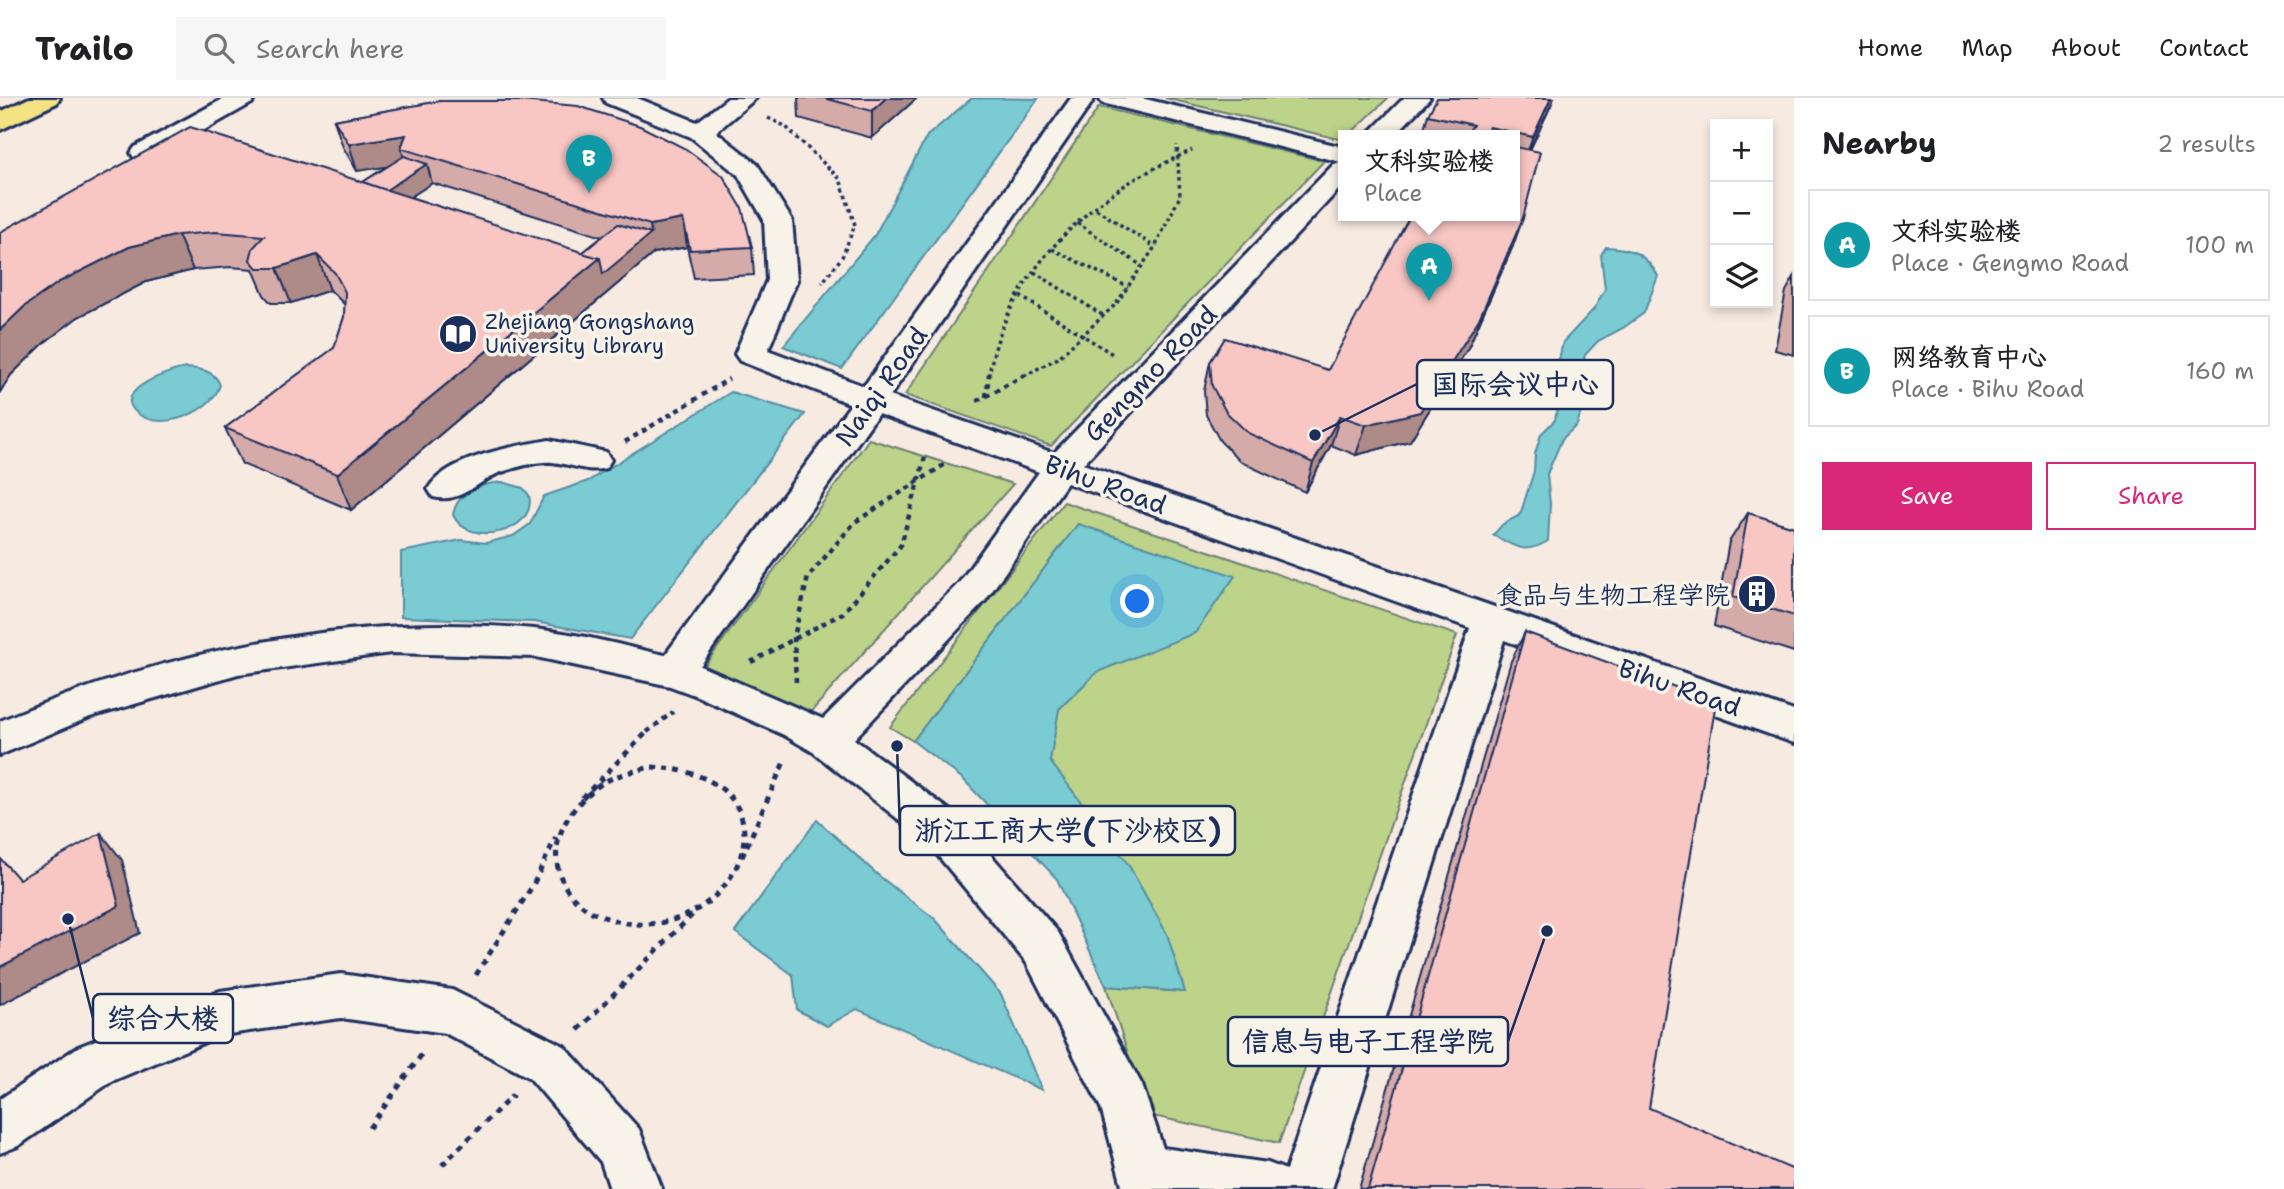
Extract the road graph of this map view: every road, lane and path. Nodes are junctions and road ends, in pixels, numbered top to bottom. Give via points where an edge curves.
1 (48, 98) edge
2 (243, 98) edge
3 (615, 98) edge
4 (744, 98) edge
5 (1083, 98) edge
6 (1111, 98) edge
7 (1418, 98) edge
8 (1179, 115) junction
9 (0, 122) edge
10 (1385, 130) edge
11 (700, 132) junction
12 (1338, 154) edge
13 (121, 166) edge
14 (1338, 175) edge
15 (1096, 208) dead end
16 (1077, 223) dead end
17 (1155, 247) junction
18 (1052, 249) dead end
19 (1142, 266) junction
20 (1034, 272) dead end
21 (1128, 287) junction
22 (1020, 296) dead end
23 (1104, 316) junction
24 (1083, 335) junction
25 (1147, 377) junction
26 (872, 400) junction
27 (936, 423) junction
28 (594, 460) dead end
29 (1060, 468) junction
30 (445, 489) dead end
31 (1491, 622) junction
32 (693, 678) junction
33 (1794, 727) edge
34 (0, 739) edge
35 (827, 740) junction
36 (582, 798) junction
37 (0, 1128) edge
38 (1147, 1180) edge
39 (636, 1189) edge
40 (1268, 1189) edge
41 (1306, 1189) edge

1 - 9 main road
2 - 13 street
3 - 11 street, Bihu Road
4 - 11 street
5 - 26 street, Naiqi Road
6 - 8 street
7 - 10 street
8 - 12 street
8 - 17 path via 1176,158 1180,196
11 - 26 street, Bihu Road via 748,170 778,220 782,280 751,354
14 - 25 street, Gengmo Road
15 - 17 path
16 - 19 path
17 - 19 path
18 - 21 path
19 - 21 path
20 - 23 path
21 - 23 path
22 - 24 path
23 - 24 path
24 - 25 path
24 - 27 path via 1058,358
25 - 29 street, Gengmo Road
26 - 27 street, Bihu Road
26 - 32 street, Naiqi Road
27 - 29 street, Bihu Road
27 - 32 path via 901,545 843,613
28 - 30 street via 550,451 495,461
29 - 31 street, Bihu Road
29 - 35 street, Gengmo Road via 972,592
31 - 33 street, Bihu Road
31 - 41 street
32 - 34 street via 536,643 391,639 238,659 78,705
32 - 35 street
32 - 36 path
35 - 38 street via 941,828 1042,947 1124,1102
36 - 36 path via 625,773 652,767 680,768 705,776 725,790 739,810 745,832 742,857 733,877 699,909 668,922 635,926 603,919 578,905 561,884 555,857 559,831
37 - 39 street via 95,1064 220,1013 341,996 452,1012 547,1062 621,1147
38 - 40 street

